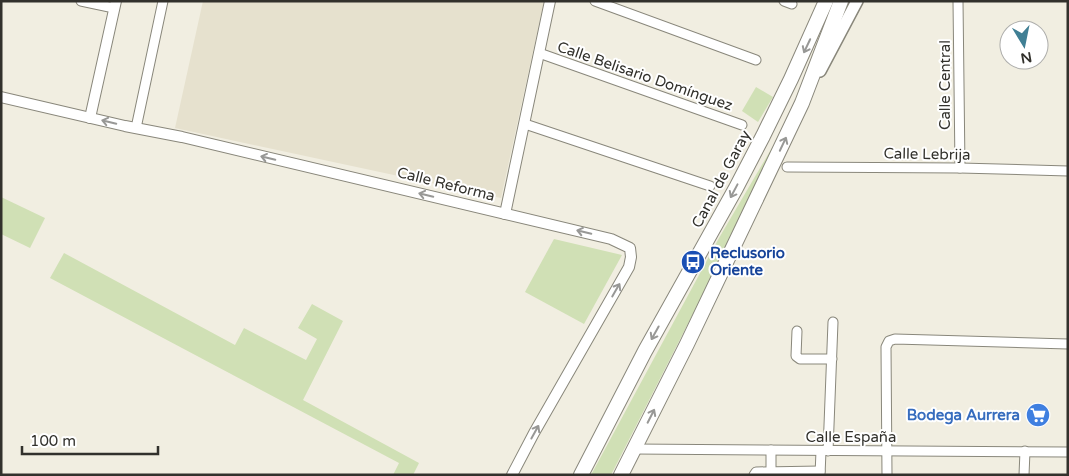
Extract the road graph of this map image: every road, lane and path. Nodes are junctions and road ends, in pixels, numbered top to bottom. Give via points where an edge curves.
1 (81, 1) edge
2 (163, 1) edge
3 (550, 1) edge
4 (595, 1) edge
5 (841, 1) edge
6 (857, 1) edge
7 (958, 1) edge
8 (825, 2) edge
9 (115, 4) edge
10 (539, 53) junction
11 (756, 60) dead end
12 (1, 97) edge
13 (802, 103) junction
14 (90, 118) junction
15 (524, 124) junction
16 (742, 125) dead end
17 (136, 128) junction
18 (786, 167) dead end
19 (960, 168) junction
20 (1068, 171) edge
21 (710, 186) dead end
22 (505, 214) junction
23 (833, 322) dead end
24 (797, 331) dead end
25 (1068, 344) edge
26 (832, 359) junction
27 (634, 449) junction
28 (770, 450) junction
29 (825, 451) junction
30 (887, 451) junction
31 (1025, 451) junction
32 (1068, 452) edge
33 (771, 473) edge
34 (820, 473) edge
35 (512, 475) edge
36 (581, 475) edge
37 (621, 475) edge
38 (754, 475) edge
39 (887, 475) edge
40 (1024, 475) edge

1 - 9 street
2 - 17 street
3 - 10 street
4 - 11 street
5 - 13 highway
6 - 13 main road
7 - 19 street, Calle Central
8 -> 36 highway, Canal de Garay via 763,136
9 - 14 street
10 - 15 street
10 - 16 street, Calle Belisario Domínguez
12 - 14 street, Calle Reforma
27 -> 13 highway
17 -> 14 street, Calle Reforma
15 - 21 street
15 - 22 street
22 -> 17 street, Calle Reforma
18 - 19 street, Calle Lebrija
19 - 20 street, Calle Lebrija
35 -> 22 street, Calle Reforma via 629,267 631,257 630,248 611,239
23 - 26 street
24 - 26 street via 796,356 800,359
25 - 30 street via 889,341 886,347
26 - 29 street
27 - 28 street, Calle España
27 - 37 highway
28 - 29 street, Calle España
28 - 33 street
29 - 30 street, Calle España
29 - 34 street
30 - 31 street, Calle España
30 - 39 street
31 - 32 street, Calle España
31 - 40 street
33 - 34 street
33 - 38 street via 756,472

